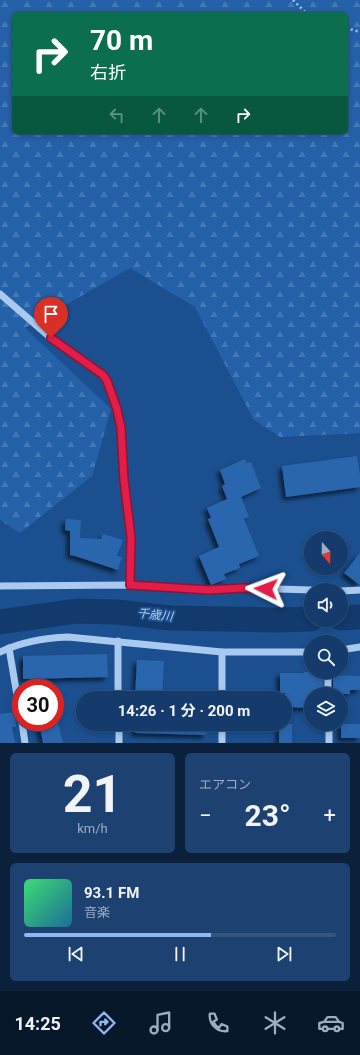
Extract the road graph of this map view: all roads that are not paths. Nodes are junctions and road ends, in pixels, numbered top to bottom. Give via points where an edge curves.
1 (0, 294) edge
2 (130, 585) junction
3 (0, 586) edge
4 (304, 590) edge
5 (360, 590) edge
6 (348, 591) edge
7 (118, 641) junction
8 (360, 647) edge
9 (9, 648) junction
10 (348, 649) edge
11 (0, 652) edge
12 (222, 652) junction
13 (304, 652) edge
14 (14, 679) edge
15 (118, 691) edge
16 (222, 691) edge
17 (23, 731) edge
18 (119, 731) edge
19 (222, 731) edge
20 (329, 731) edge
21 (25, 743) edge
22 (119, 743) edge
23 (222, 743) edge
24 (329, 743) edge

1 - 2 street via 51,338 103,375 107,381 121,428 131,537
2 - 3 street
2 - 4 street via 209,590
5 - 6 street
7 - 9 street via 48,638
7 - 12 street
7 - 15 street
8 - 10 street
9 - 11 street
9 - 14 street
12 - 13 street
12 - 16 street
17 - 21 street
18 - 22 street
19 - 23 street
20 - 24 street

